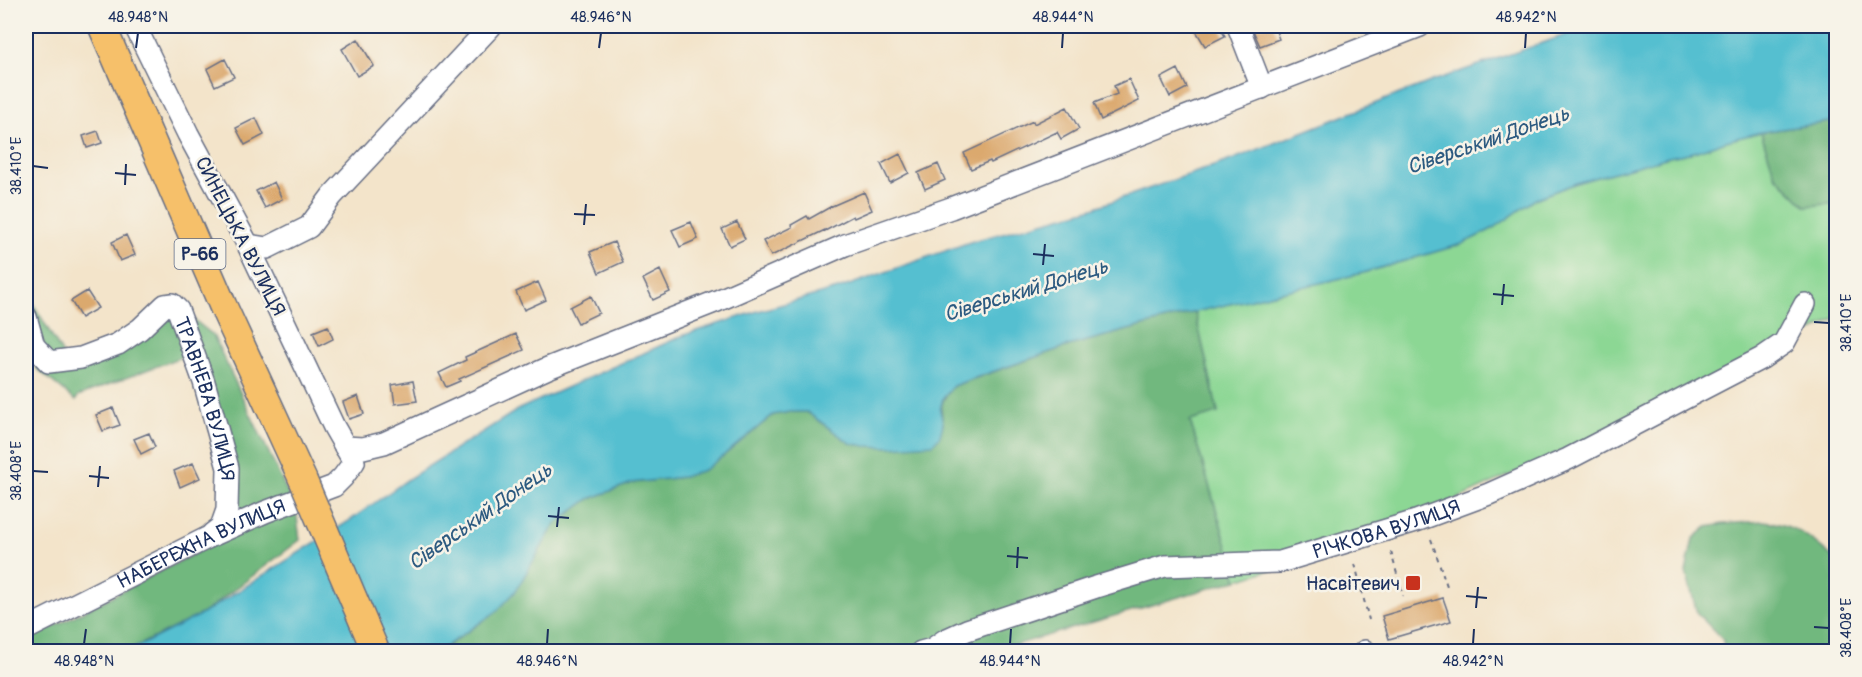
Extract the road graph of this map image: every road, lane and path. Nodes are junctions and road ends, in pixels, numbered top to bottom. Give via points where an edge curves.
1 (102, 26) edge
2 (135, 26) edge
3 (492, 26) edge
4 (1238, 26) edge
5 (1420, 26) edge
6 (1262, 88) junction
7 (248, 244) junction
8 (1805, 304) dead end
9 (26, 317) edge
10 (345, 447) junction
11 (207, 538) junction
12 (1431, 539) dead end
13 (1391, 552) dead end
14 (1355, 564) dead end
15 (1447, 586) dead end
16 (1403, 596) dead end
17 (1368, 620) dead end
18 (26, 629) edge
19 (375, 651) edge
20 (921, 651) edge

1 - 19 main road, Р-66, bridge
2 - 7 street, СИНЕЦЬКА ВУЛИЦЯ
3 - 7 street via 332,196 309,227 267,248
4 - 6 street
5 - 6 street
6 - 10 street via 845,245 548,368 384,443
7 - 10 street, СИНЕЦЬКА ВУЛИЦЯ
8 - 20 street, РІЧКОВА ВУЛИЦЯ via 1784,343 1762,358 1568,459 1490,494 1280,562 1165,566 967,630
9 - 11 street, ТРАВНЕВА ВУЛИЦЯ via 34,346 49,362 81,358 118,344 165,305 172,304 178,310 204,382 228,468 227,510 221,527
10 - 11 street, НАБЕРЕЖНА ВУЛИЦЯ via 354,462 334,486
11 - 18 street, НАБЕРЕЖНА ВУЛИЦЯ
12 - 15 path
13 - 16 path
14 - 17 path

